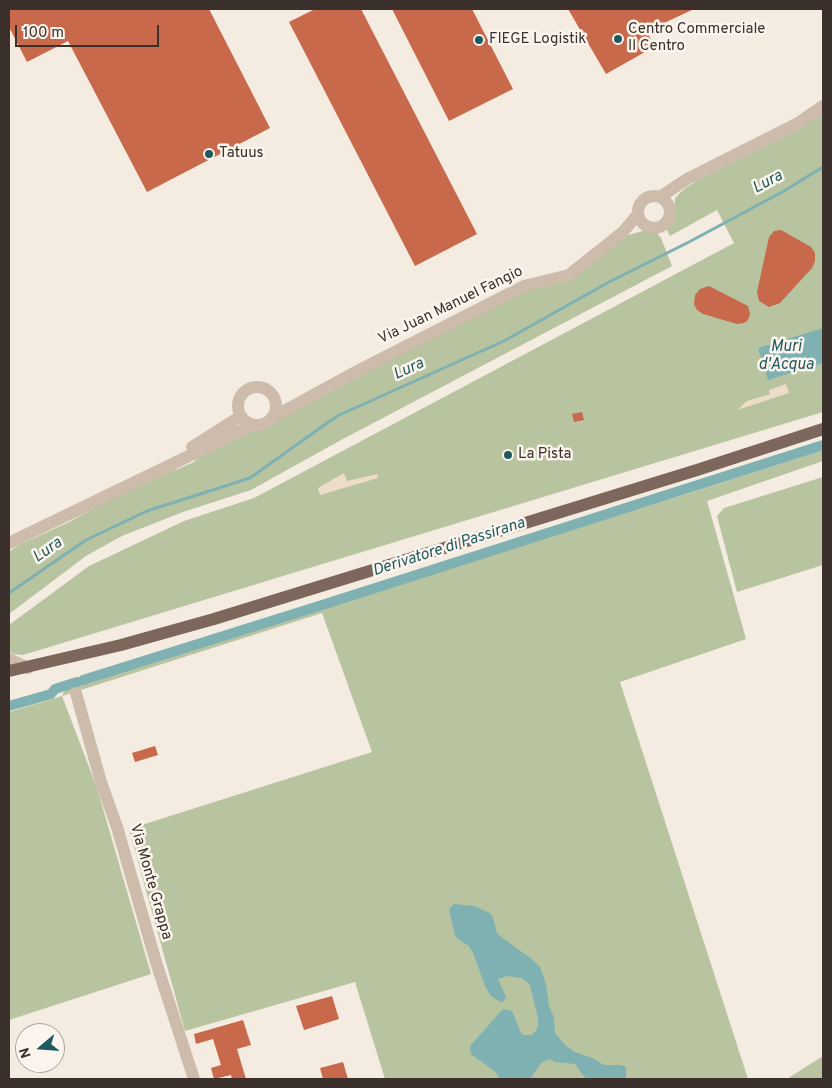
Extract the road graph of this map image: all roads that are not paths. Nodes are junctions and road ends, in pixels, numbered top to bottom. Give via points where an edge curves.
1 (823, 100) edge
2 (823, 106) edge
3 (812, 113) junction
4 (697, 175) junction
5 (660, 196) junction
6 (669, 206) junction
7 (638, 214) junction
8 (648, 226) junction
9 (623, 232) junction
10 (276, 402) junction
11 (289, 407) junction
12 (240, 416) junction
13 (272, 417) junction
14 (253, 425) junction
15 (823, 429) edge
16 (142, 479) junction
17 (9, 543) edge
18 (9, 659) edge
19 (28, 668) junction
20 (9, 671) edge
21 (76, 693) dead end
22 (194, 1079) edge

1 - 3 street
2 - 3 street
3 - 4 street
4 - 5 street
4 - 6 street via 677,193
5 - 6 street
5 - 7 street via 644,199
6 - 8 street via 670,215 666,222 659,227
7 - 8 street
7 - 9 street, Via Juan Manuel Fangio
8 - 9 street, Via Juan Manuel Fangio
9 - 11 street, Via Juan Manuel Fangio via 568,275 524,286
10 - 11 street
10 - 12 street via 266,389 250,388 239,399
10 - 13 street
11 - 13 street, Via Juan Manuel Fangio
12 - 14 street
12 - 16 street, Via Juan Manuel Fangio
13 - 14 street, Via Juan Manuel Fangio via 264,424
14 - 16 street, Via Juan Manuel Fangio
15 - 19 main road via 214,619
16 - 17 street, Via Juan Manuel Fangio
18 - 19 street
19 - 20 main road
21 - 22 street, Via Monte Grappa

